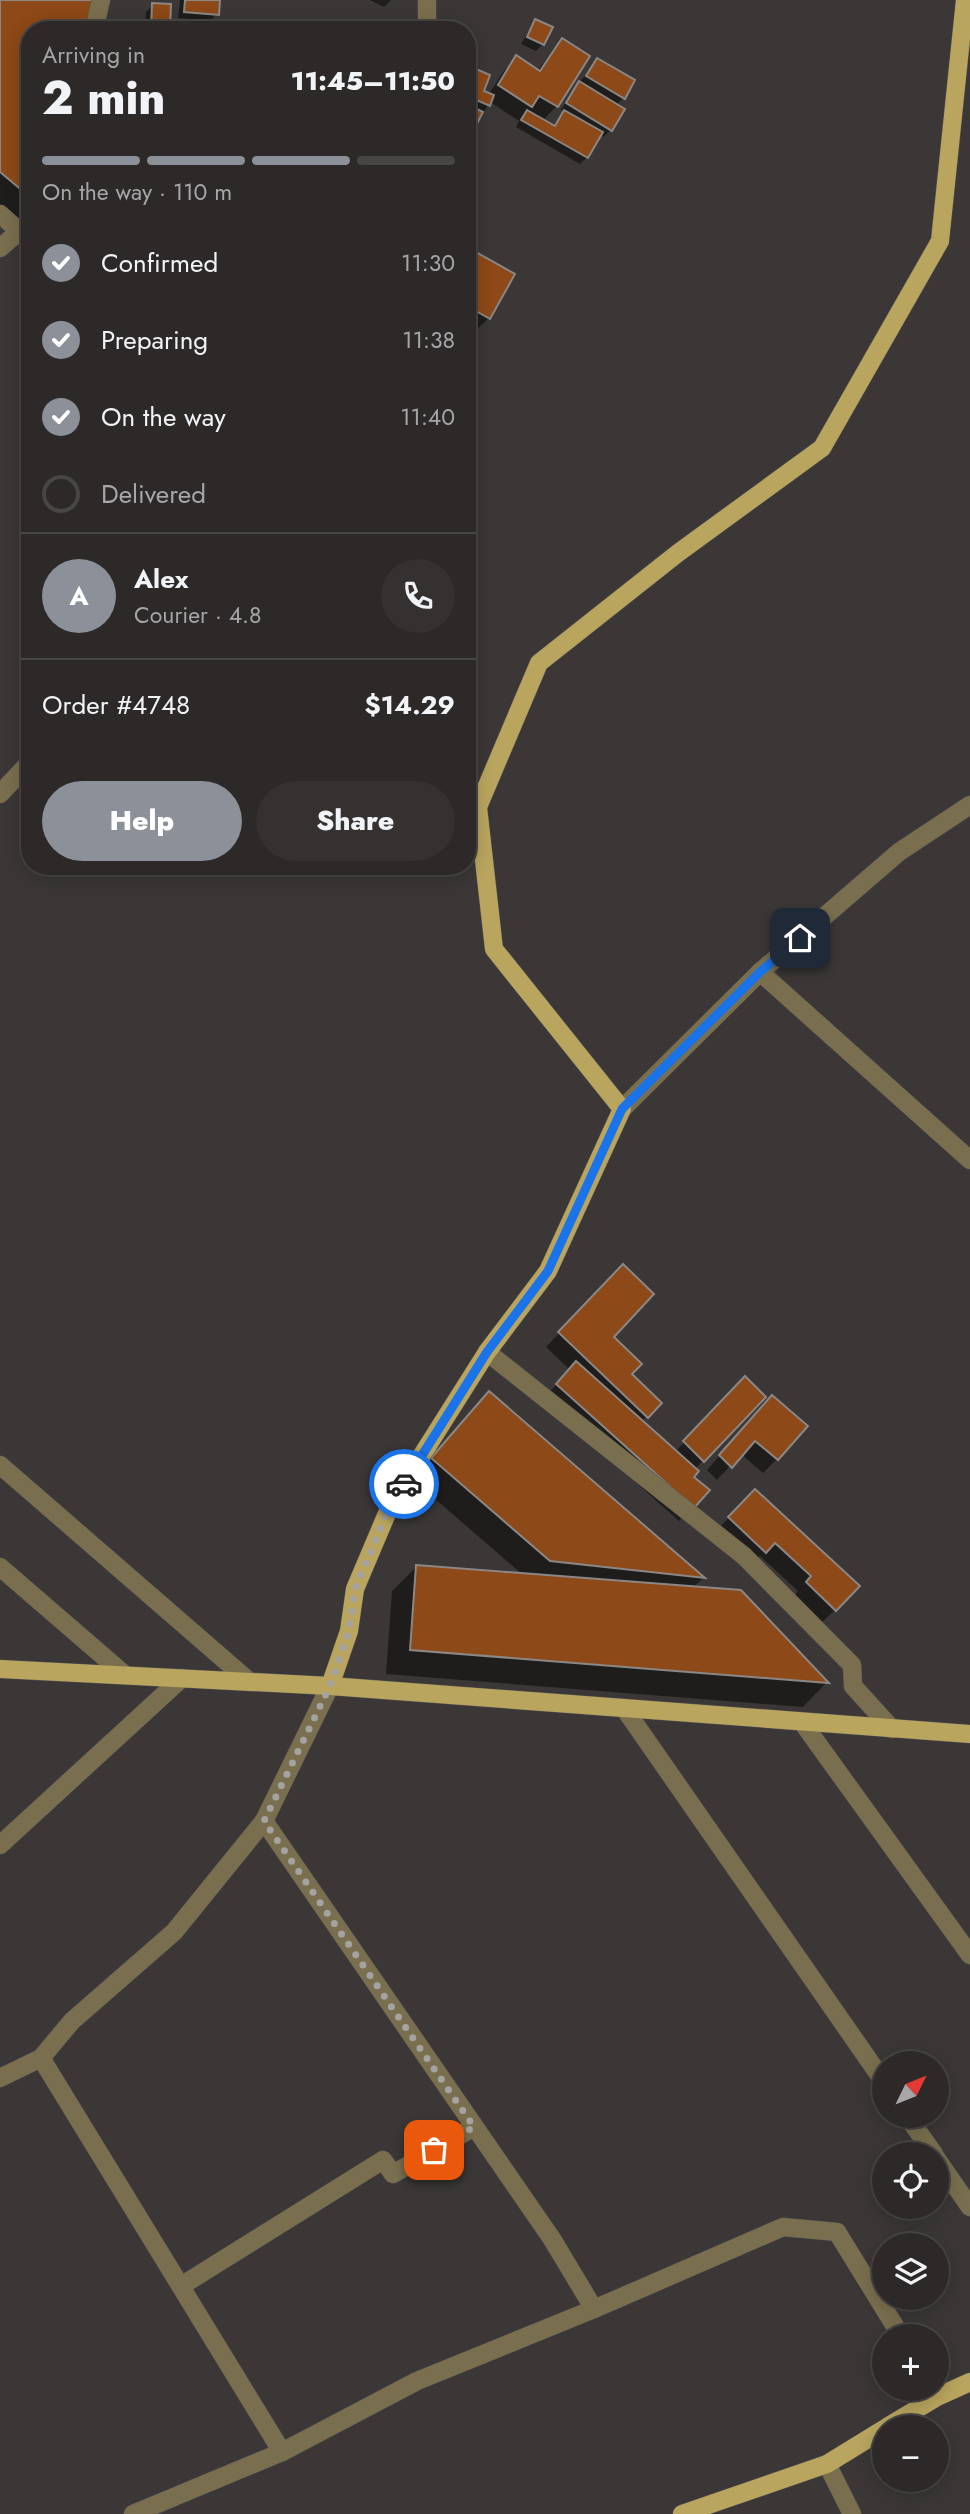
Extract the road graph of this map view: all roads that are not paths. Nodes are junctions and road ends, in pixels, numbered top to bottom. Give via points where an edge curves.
1 (100, 0) edge
2 (427, 0) edge
3 (966, 9) edge
4 (96, 21) edge
5 (427, 21) edge
6 (0, 214) edge
7 (21, 225) edge
8 (21, 230) edge
9 (0, 248) edge
10 (21, 772) edge
11 (0, 794) edge
12 (966, 812) edge
13 (760, 972) junction
14 (622, 1109) junction
15 (970, 1160) edge
16 (487, 1352) junction
17 (0, 1465) edge
18 (0, 1567) edge
19 (0, 1669) edge
20 (125, 1675) junction
21 (182, 1678) junction
22 (250, 1682) junction
23 (330, 1686) junction
24 (624, 1708) junction
25 (802, 1722) junction
26 (892, 1729) junction
27 (970, 1734) edge
28 (264, 1821) junction
29 (0, 1845) edge
30 (970, 1955) edge
31 (41, 2058) junction
32 (872, 2065) edge
33 (0, 2078) edge
34 (474, 2127) junction
35 (949, 2176) edge
36 (970, 2207) edge
37 (181, 2286) junction
38 (594, 2309) junction
39 (894, 2324) edge
40 (970, 2382) edge
41 (949, 2389) edge
42 (924, 2401) edge
43 (904, 2415) edge
44 (872, 2436) edge
45 (282, 2452) junction
46 (827, 2464) junction
47 (133, 2514) edge
48 (682, 2514) edge
49 (852, 2514) edge

1 - 4 street
2 - 5 street
3 - 14 main road via 940,241 822,448 538,663 478,807 494,949
6 - 7 street
8 - 9 street
10 - 11 street
12 - 13 street via 900,852
13 - 14 street
13 - 15 street
14 - 16 main road via 548,1271
16 - 23 main road via 391,1504 355,1589 349,1631
16 - 26 street via 744,1556 852,1665 853,1686
17 - 22 street
18 - 20 street
19 - 20 main road
20 - 21 main road
21 - 22 main road
21 - 29 street
22 - 23 main road
23 - 24 main road
23 - 28 street
24 - 25 main road
24 - 32 street
25 - 26 main road
25 - 30 street
26 - 27 main road
28 - 31 street via 174,1932 72,2021
28 - 34 street
31 - 33 street
31 - 37 street
34 - 37 street via 393,2174 383,2160
34 - 38 street
35 - 36 street
37 - 45 street
38 - 39 street via 783,2227 837,2232
38 - 45 street via 417,2381
40 - 41 main road
42 - 43 main road
44 - 46 main road
45 - 47 street
46 - 48 main road
46 - 49 street

